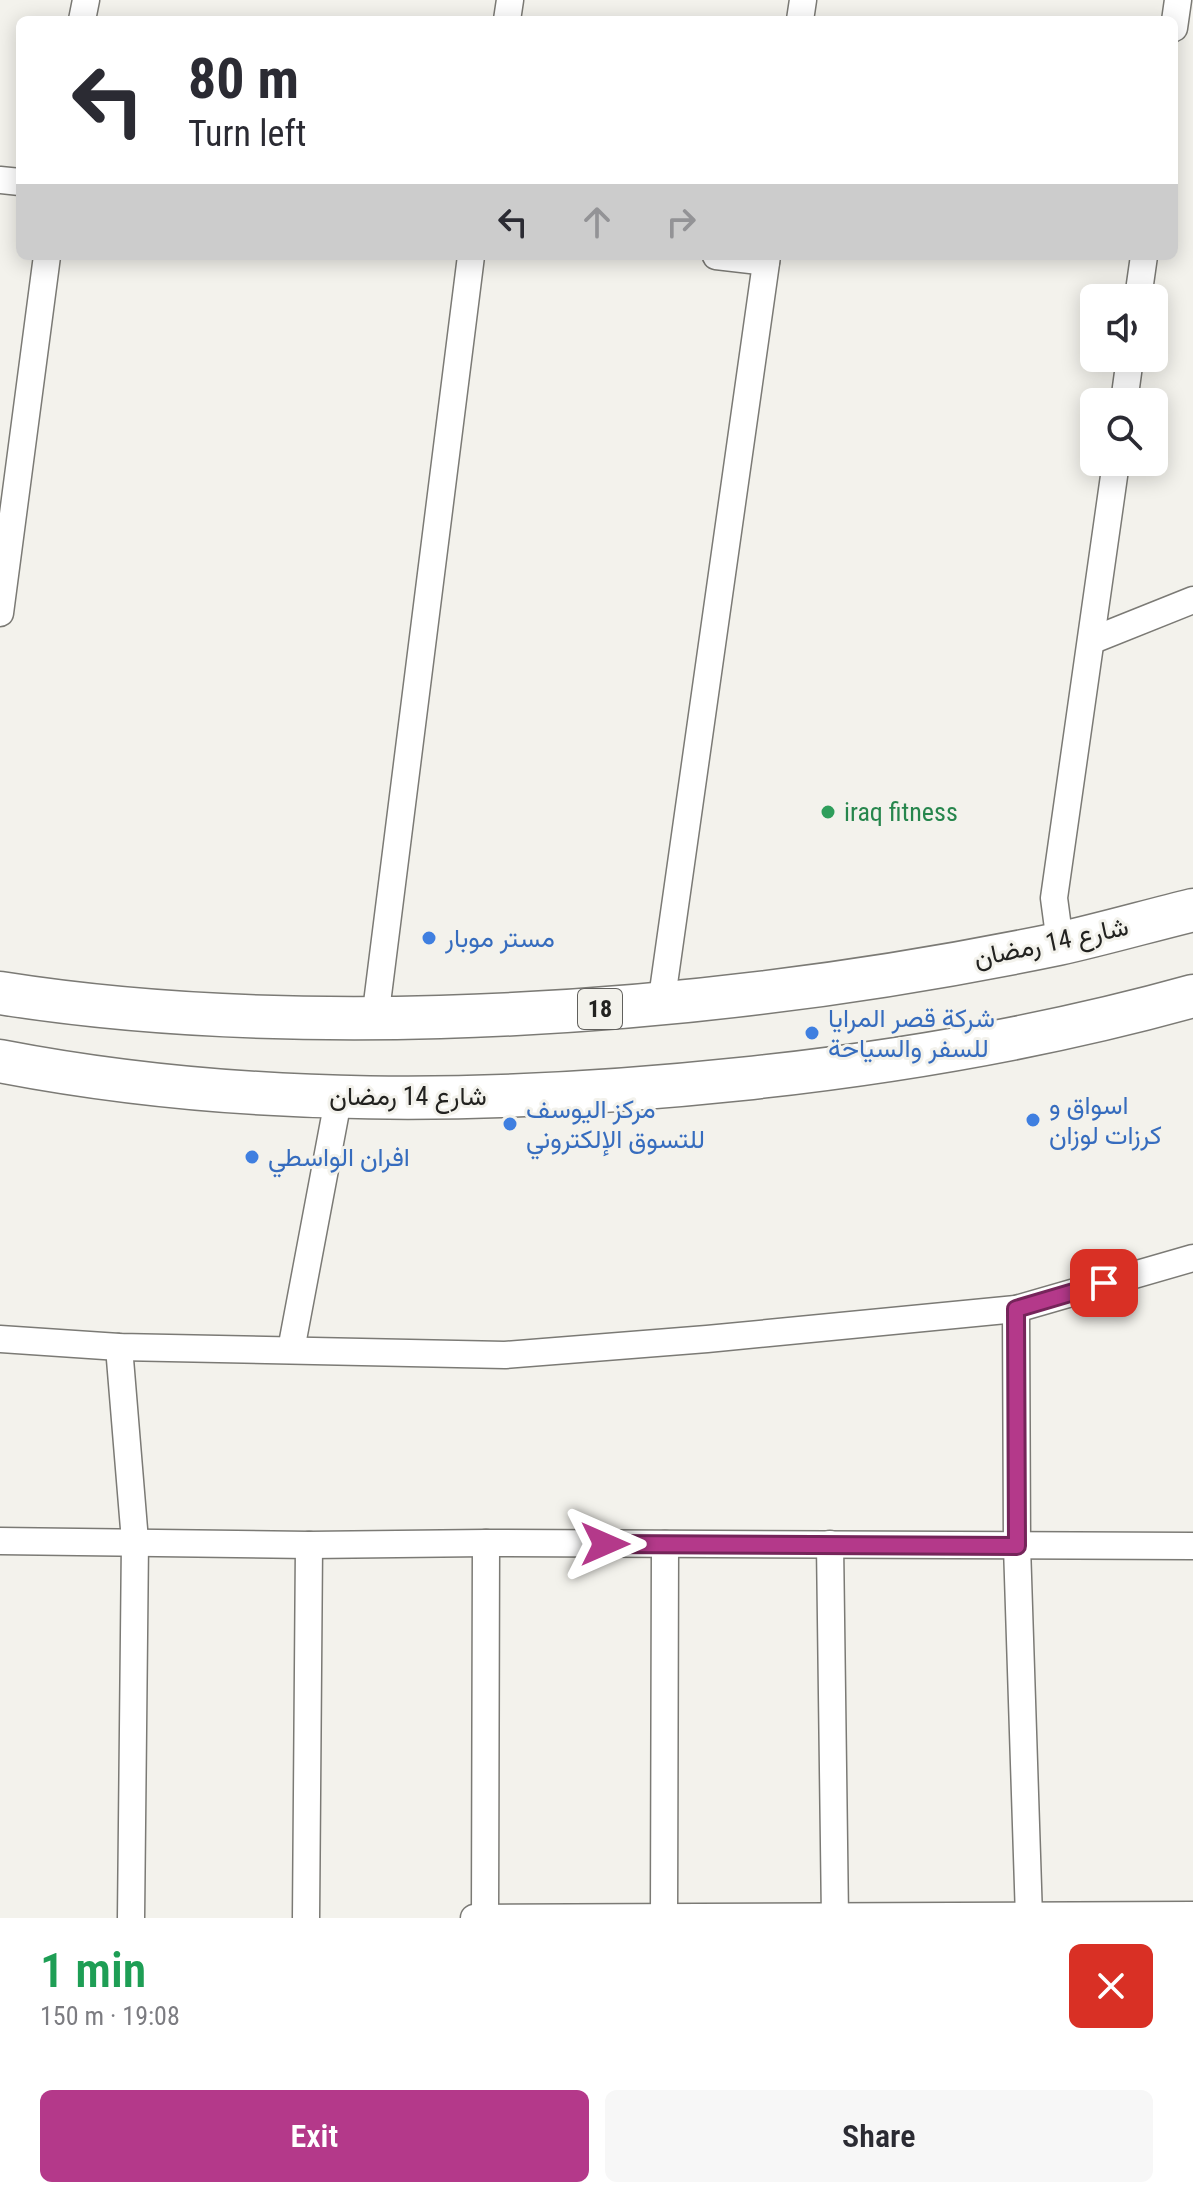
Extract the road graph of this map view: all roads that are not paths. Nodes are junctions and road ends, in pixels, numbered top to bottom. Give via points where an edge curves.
1 (46, 260) edge
2 (470, 260) edge
3 (766, 260) edge
4 (1143, 260) edge
5 (1140, 284) edge
6 (1114, 476) edge
7 (4, 557) edge
8 (1193, 600) edge
9 (0, 613) edge
10 (1093, 640) junction
11 (1193, 910) edge
12 (1060, 943) junction
13 (0, 993) edge
14 (1193, 996) edge
15 (661, 1005) junction
16 (375, 1019) junction
17 (0, 1061) edge
18 (339, 1095) junction
19 (1193, 1258) edge
20 (1016, 1309) junction
21 (0, 1339) edge
22 (119, 1347) junction
23 (291, 1350) junction
24 (0, 1541) edge
25 (135, 1541) junction
26 (486, 1543) junction
27 (665, 1544) junction
28 (830, 1544) junction
29 (309, 1545) junction
30 (1017, 1546) junction
31 (1193, 1546) edge
32 (1193, 1915) edge
33 (835, 1917) edge
34 (1029, 1917) edge
35 (131, 1918) edge
36 (306, 1918) edge
37 (474, 1918) edge
38 (485, 1918) edge
39 (664, 1918) edge

1 - 7 street
2 - 16 street
3 - 15 street
4 - 5 street
6 - 10 street
7 - 9 street
8 - 10 street
10 - 12 street via 1054,898
11 - 12 main road, شارع 14 رمضان / 18
12 - 15 main road, شارع 14 رمضان / 18 via 861,980
13 - 16 main road, شارع 14 رمضان / 18 via 204,1015
14 - 18 main road, شارع 14 رمضان via 989,1043 824,1070 657,1088 489,1097
15 - 16 main road, شارع 14 رمضان / 18
17 - 18 main road, شارع 14 رمضان via 165,1086
18 - 23 street
19 - 20 street
20 - 23 street via 505,1355
20 - 30 street
21 - 22 street
22 - 23 street
22 - 25 street
24 - 25 street
25 - 29 street
25 - 35 street
26 - 27 street
26 - 29 street
26 - 38 street
27 - 28 street
27 - 39 street
28 - 30 street
28 - 33 street
29 - 36 street
30 - 31 street
30 - 34 street
32 - 34 street
33 - 34 street
33 - 39 street
37 - 38 street
38 - 39 street

